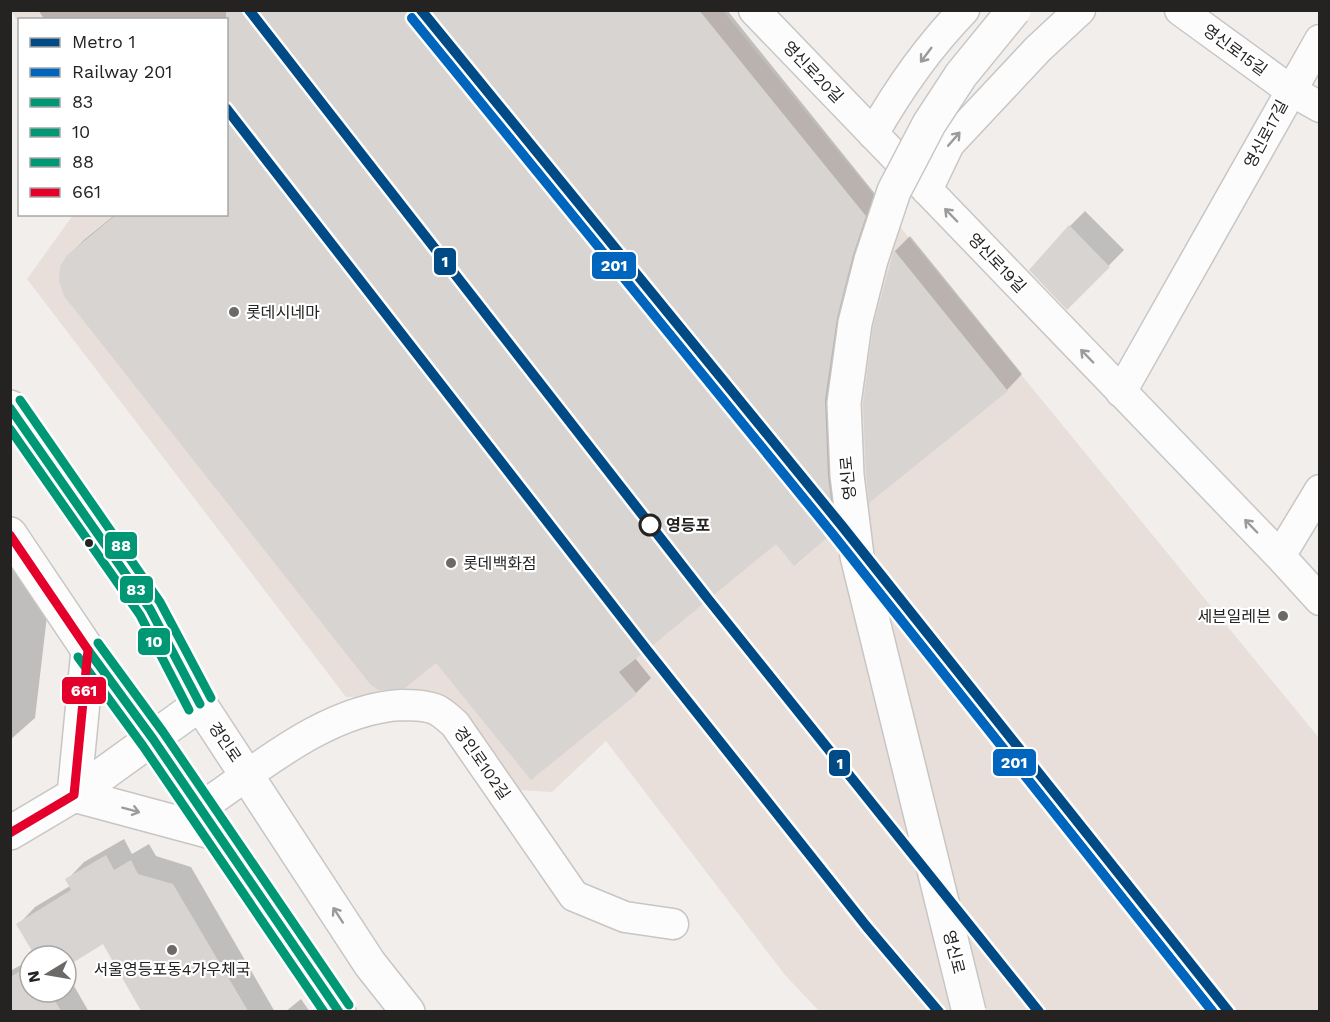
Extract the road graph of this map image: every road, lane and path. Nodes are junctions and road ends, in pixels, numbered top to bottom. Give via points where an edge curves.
1 (964, 10) edge
2 (1014, 10) edge
3 (1080, 10) edge
4 (1180, 10) edge
5 (768, 16) edge
6 (1320, 40) edge
7 (1290, 90) junction
8 (1320, 107) edge
9 (873, 134) junction
10 (927, 190) junction
11 (1121, 392) junction
12 (10, 407) edge
13 (1320, 490) edge
14 (10, 534) edge
15 (1280, 556) junction
16 (1320, 600) edge
17 (88, 650) junction
18 (200, 704) junction
19 (153, 739) junction
20 (248, 776) junction
21 (74, 795) junction
22 (209, 822) junction
23 (10, 833) edge
24 (673, 924) dead end
25 (339, 1011) edge
26 (408, 1011) edge
27 (969, 1011) edge

1 -> 9 street via 896,94
2 - 27 main road, 영신로, bridge via 961,75 929,124 894,191 855,322 844,403 847,475 857,556
10 -> 3 street via 949,144
4 - 7 street, 영신로15길
5 - 9 street, 영신로20길
6 - 7 street
7 - 8 street, 영신로15길
7 - 11 street, 영신로17길
9 - 10 street, 영신로19길
11 -> 10 street, 영신로19길
15 -> 11 street, 영신로19길
12 - 18 main road, 경인로 via 150,609
13 - 15 street
14 - 17 main road
15 - 16 street, 영신로19길
17 - 19 main road
17 - 21 main road
18 - 19 main road
18 - 20 main road, 경인로
19 - 21 main road
19 - 22 main road
20 - 22 street, 경인로102길
20 - 24 street, 경인로102길 via 300,740 381,706 436,709 455,723 574,896 625,917
26 -> 20 main road, 경인로 via 370,964
21 -> 22 main road
21 - 23 main road
22 - 25 main road

